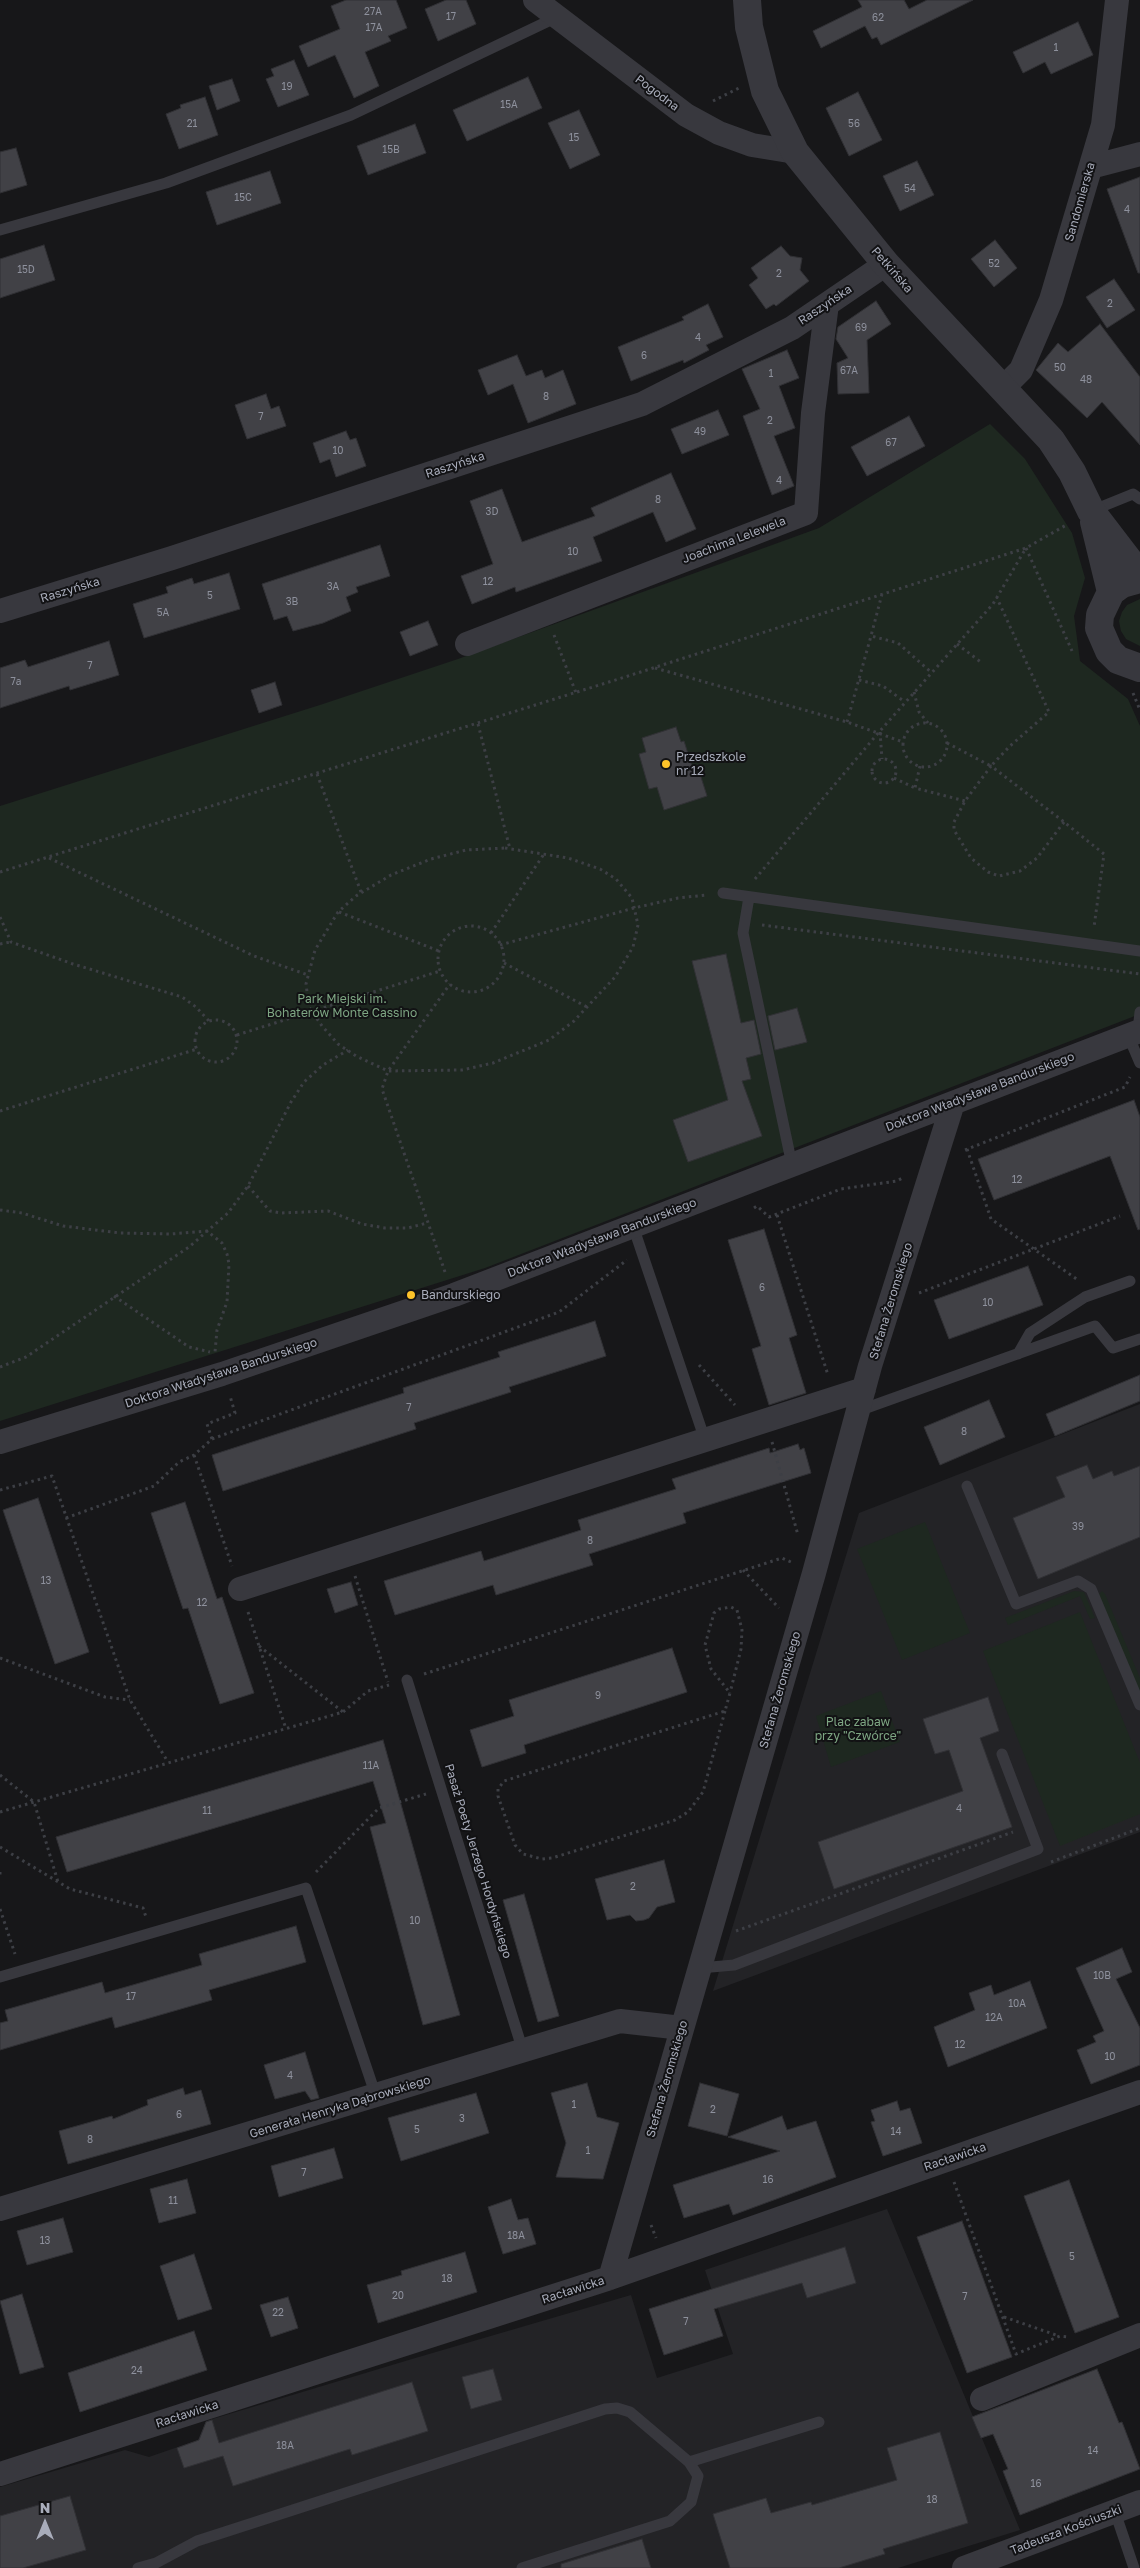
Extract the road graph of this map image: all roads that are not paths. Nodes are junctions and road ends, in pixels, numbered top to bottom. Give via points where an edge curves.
1 (535, 0) edge
2 (747, 0) edge
3 (1116, 0) edge
4 (557, 16) junction
5 (795, 152) junction
6 (1140, 154) edge
7 (1091, 167) junction
8 (0, 230) edge
9 (886, 264) junction
10 (827, 304) junction
11 (1002, 389) junction
12 (1140, 499) edge
13 (1082, 516) junction
14 (1140, 577) edge
15 (1111, 592) junction
16 (0, 611) edge
17 (467, 644) dead end
18 (1139, 669) edge
19 (723, 893) road end
20 (749, 897) junction
21 (1140, 951) edge
22 (1137, 1027) edge
23 (1140, 1064) edge
24 (953, 1103) junction
25 (792, 1165) junction
26 (634, 1226) junction
27 (1130, 1281) dead end
28 (1140, 1339) edge
29 (1018, 1354) junction
30 (861, 1400) junction
31 (705, 1440) junction
32 (0, 1442) edge
33 (967, 1486) dead end
34 (240, 1589) dead end
35 (407, 1680) dead end
36 (1140, 1705) edge
37 (1002, 1754) dead end
38 (700, 1968) junction
39 (0, 1977) edge
40 (682, 2028) junction
41 (522, 2051) junction
42 (1140, 2092) edge
43 (376, 2096) junction
44 (0, 2210) edge
45 (610, 2278) junction
46 (1140, 2335) edge
47 (982, 2399) dead end
48 (819, 2422) dead end
49 (689, 2462) junction
50 (0, 2474) edge
51 (1140, 2502) edge
52 (1115, 2512) junction
53 (138, 2568) edge
54 (522, 2568) edge
55 (964, 2568) edge
56 (1134, 2568) edge

1 - 4 street, Pogodna
2 - 5 street, Pełkińska via 749,27 765,91
3 - 7 street, Sandomierska via 1103,125
4 - 5 street, Pogodna via 686,115 719,133 752,145
4 - 8 lane via 351,115 166,183
5 - 9 street, Pełkińska
6 - 7 street
7 - 11 street, Sandomierska via 1051,300 1021,370
9 - 10 street, Raszyńska
9 - 11 street, Pełkińska
10 - 16 street, Raszyńska via 792,328 642,404
10 - 17 street, Joachima Lelewela via 813,413 806,513
11 - 13 street, Pełkińska via 1051,440 1072,472
12 - 13 lane via 1133,494 1126,496
13 - 14 street, Pełkińska
13 - 15 street, Pełkińska
14 - 15 street
15 - 18 street via 1100,615 1102,640 1118,660
19 - 20 lane
20 - 21 lane
20 - 25 lane via 743,933
22 - 23 lane
22 - 24 street, Doktora Władysława Bandurskiego
24 - 25 street, Doktora Władysława Bandurskiego
24 - 30 street, Stefana Żeromskiego
25 - 26 street, Doktora Władysława Bandurskiego
26 - 31 lane
26 - 32 street, Doktora Władysława Bandurskiego via 454,1294 222,1374
27 - 29 lane via 1095,1292 1030,1333
28 - 29 lane via 1113,1348 1095,1326
29 - 30 lane
30 - 31 street via 835,1397 761,1429
30 - 38 street, Stefana Żeromskiego
31 - 34 street
33 - 36 lane via 1016,1604 1078,1581 1091,1589
35 - 41 lane, Pasaż Poety Jerzego Hordyńskiego
37 - 38 lane via 1038,1849 734,1965
38 - 40 street, Stefana Żeromskiego
39 - 43 lane via 306,1888
40 - 41 street, Generała Henryka Dąbrowskiego via 620,2021
40 - 45 street, Stefana Żeromskiego
41 - 43 street, Generała Henryka Dąbrowskiego
42 - 45 street, Racławicka
43 - 44 street, Generała Henryka Dąbrowskiego
45 - 50 street, Racławicka
46 - 47 street
48 - 49 lane
49 - 53 lane via 630,2412 618,2408 605,2409 197,2542 156,2563
49 - 54 lane via 698,2476 691,2502 670,2521
51 - 52 street, Tadeusza Kościuszki
52 - 55 street, Tadeusza Kościuszki
52 - 56 lane

